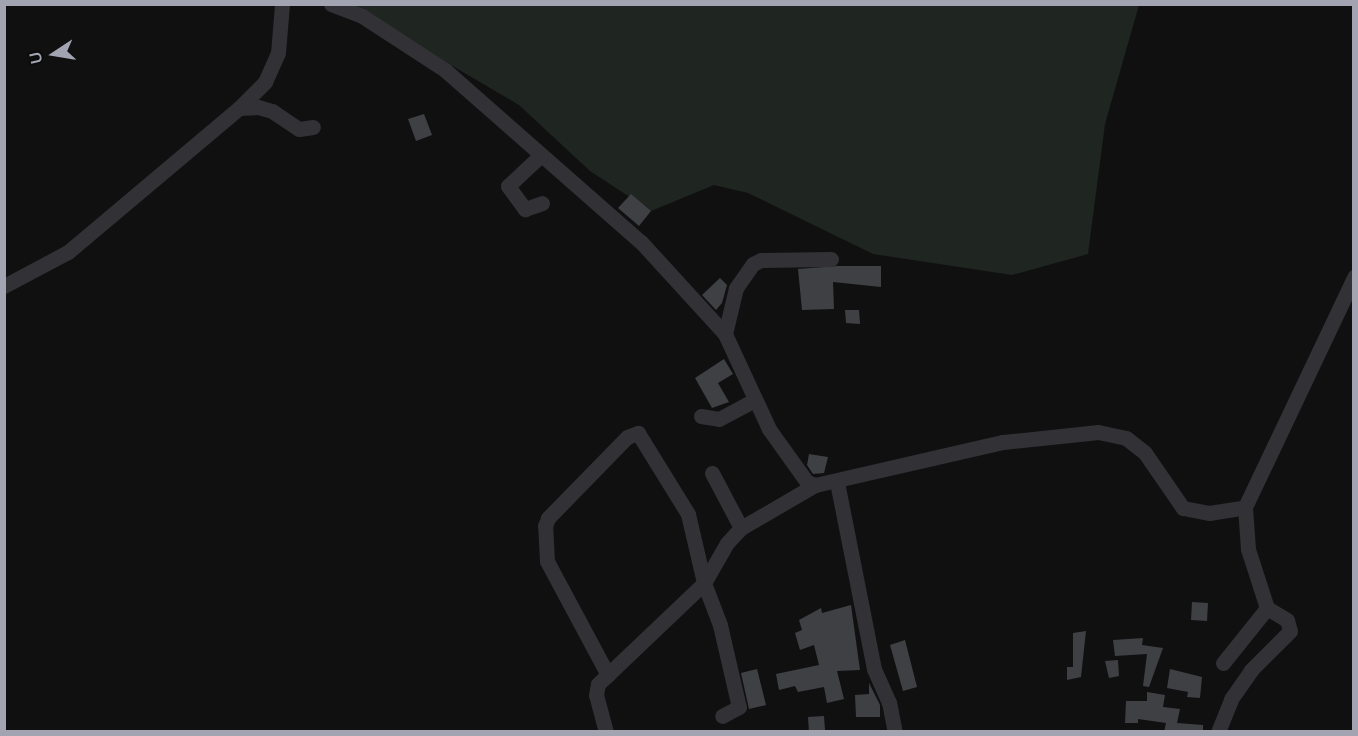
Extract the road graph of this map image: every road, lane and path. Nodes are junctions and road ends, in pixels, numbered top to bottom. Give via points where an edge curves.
1 (282, 4) edge
2 (331, 4) edge
3 (239, 108) junction
4 (314, 128) dead end
5 (541, 154) junction
6 (542, 203) dead end
7 (831, 259) dead end
8 (1353, 278) edge
9 (4, 286) edge
10 (725, 334) junction
11 (754, 400) junction
12 (701, 416) dead end
13 (712, 472) dead end
14 (837, 482) junction
15 (815, 485) junction
16 (1245, 507) junction
17 (741, 528) junction
18 (704, 583) junction
19 (1267, 608) junction
20 (1223, 663) dead end
21 (608, 675) junction
22 (722, 716) dead end
23 (606, 732) edge
24 (895, 732) edge
25 (1218, 732) edge

1 - 3 street via 278,53 265,82
2 - 5 street via 362,16 445,70
3 - 4 street via 258,107 272,111 298,129
3 - 9 street via 68,252
5 - 6 street via 508,186 525,208
5 - 10 street via 641,242
7 - 10 street via 761,260 753,264 736,288
8 - 16 street
10 - 11 street
11 - 12 street via 719,419
11 - 15 street via 780,446 807,482
13 - 17 street
14 - 15 street
14 - 16 street via 1003,442 1098,432 1126,438 1145,453 1183,508 1209,513
14 - 24 street via 874,669 889,702
15 - 17 street
16 - 19 street via 1248,549
17 - 18 street via 727,543
18 - 21 street
18 - 21 street via 683,504 641,435 627,437 548,518 545,526 547,561
18 - 22 street via 720,625 739,708
19 - 20 street
19 - 25 street via 1287,620 1290,631 1251,670 1231,699
21 - 23 street via 596,691

